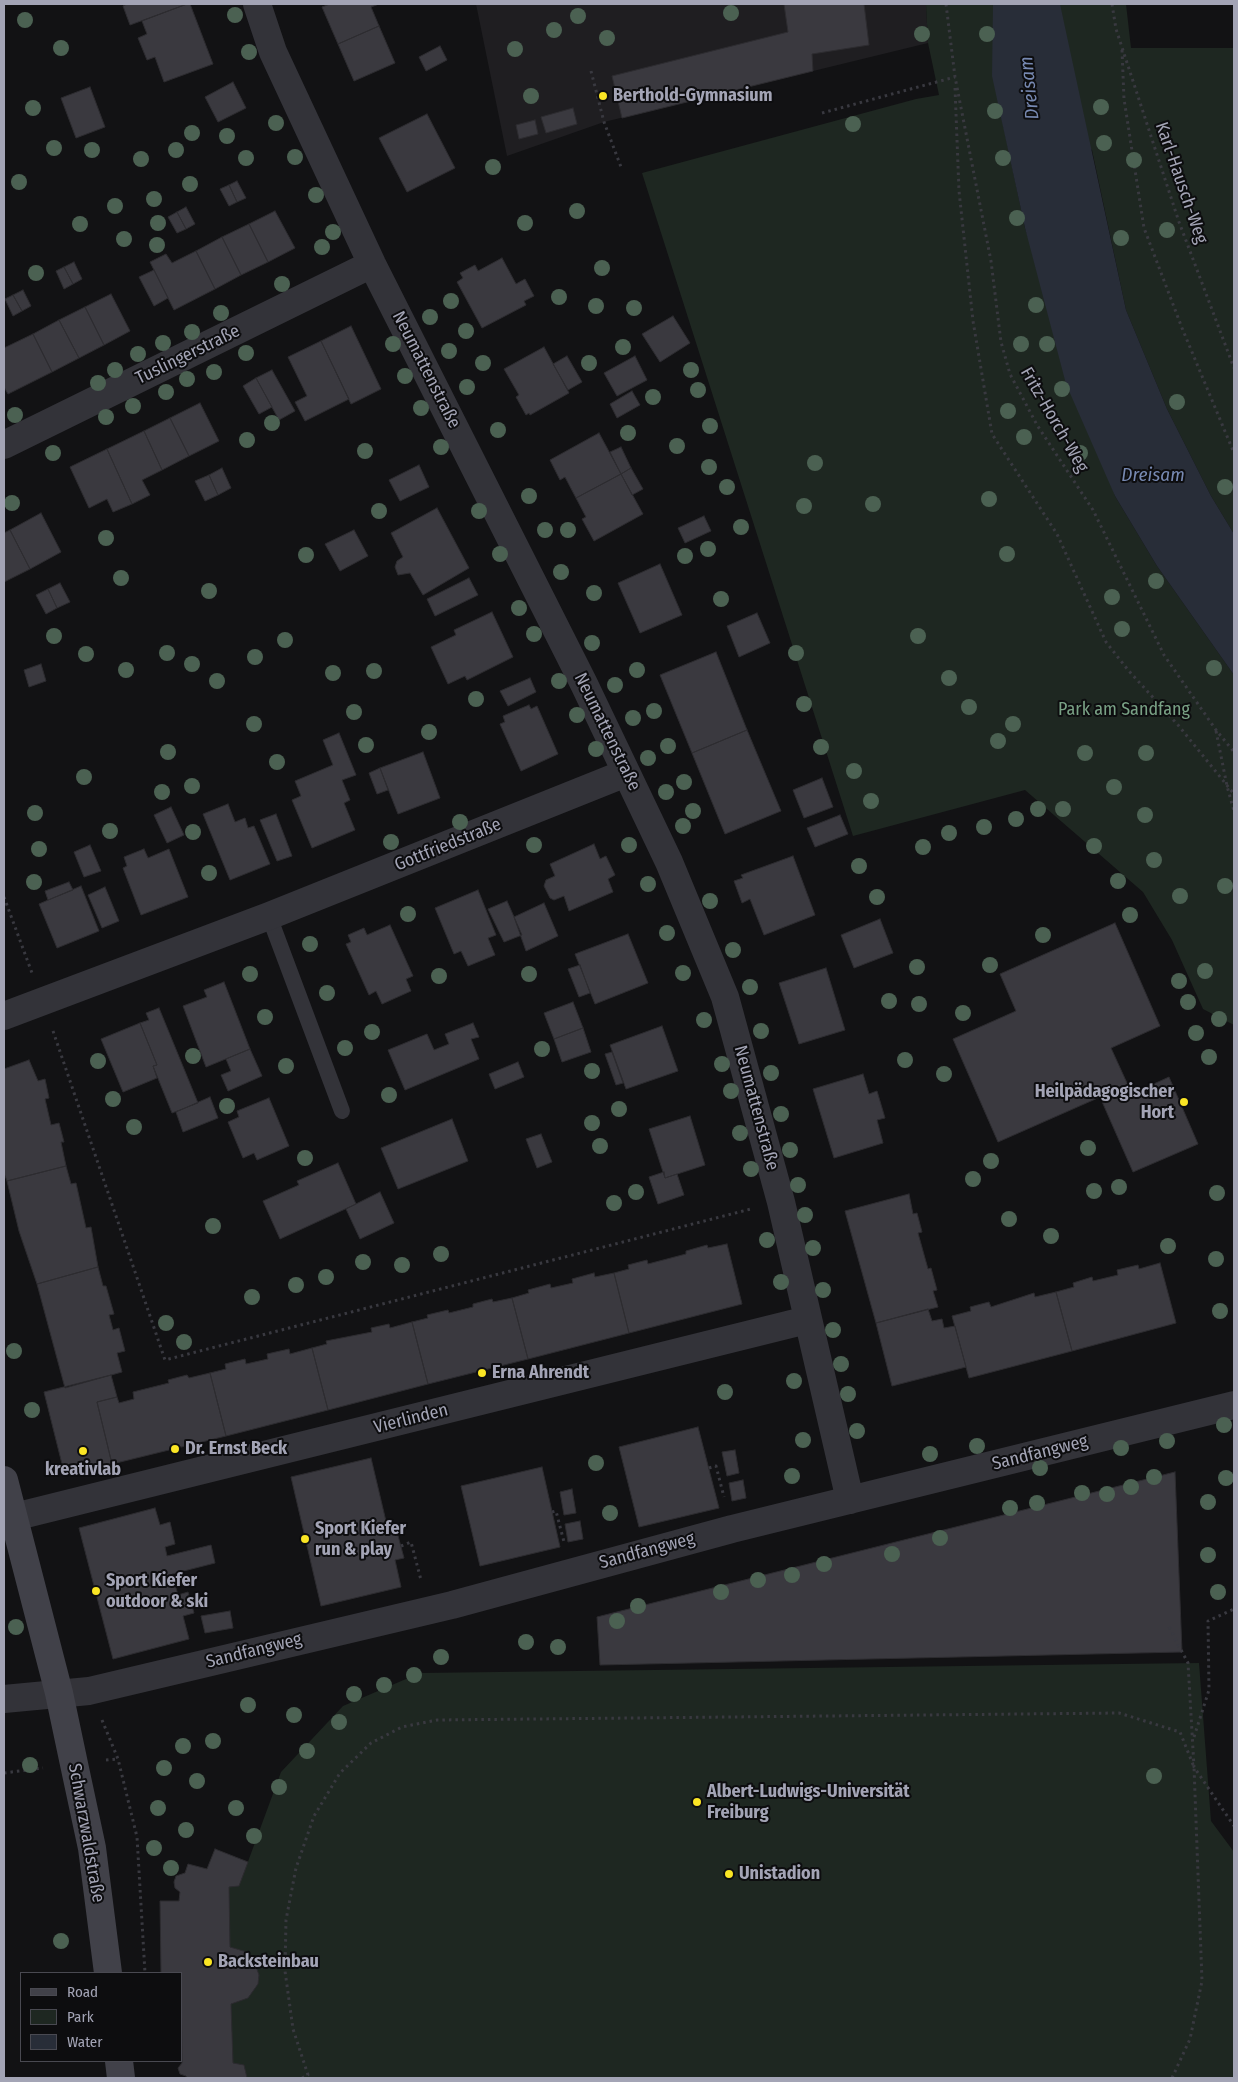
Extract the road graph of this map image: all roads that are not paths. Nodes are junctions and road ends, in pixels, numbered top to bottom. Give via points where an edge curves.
1 (257, 4) edge
2 (372, 264) junction
3 (4, 445) edge
4 (626, 773) junction
5 (270, 916) junction
6 (4, 1016) edge
7 (342, 1111) dead end
8 (807, 1320) junction
9 (1234, 1405) edge
10 (4, 1480) edge
11 (850, 1500) junction
12 (14, 1517) junction
13 (59, 1693) junction
14 (4, 1699) edge
15 (108, 1972) edge
16 (119, 2062) edge
17 (121, 2078) edge

1 - 2 street, Neumattenstraße via 274,52
2 - 3 street, Tuslingerstraße
2 - 4 street, Neumattenstraße
4 - 5 street, Gottfriedstraße
4 - 8 street, Neumattenstraße via 669,862 725,997 781,1202
5 - 6 street, Gottfriedstraße
5 - 7 lane
8 - 11 street, Neumattenstraße
8 - 12 street, Vierlinden
9 - 11 street, Sandfangweg
10 - 12 main road, Schwarzwaldstraße
11 - 13 street, Sandfangweg via 452,1605 89,1692
12 - 13 main road, Schwarzwaldstraße
13 - 14 street
13 - 15 main road, Schwarzwaldstraße via 92,1848
16 - 17 main road

